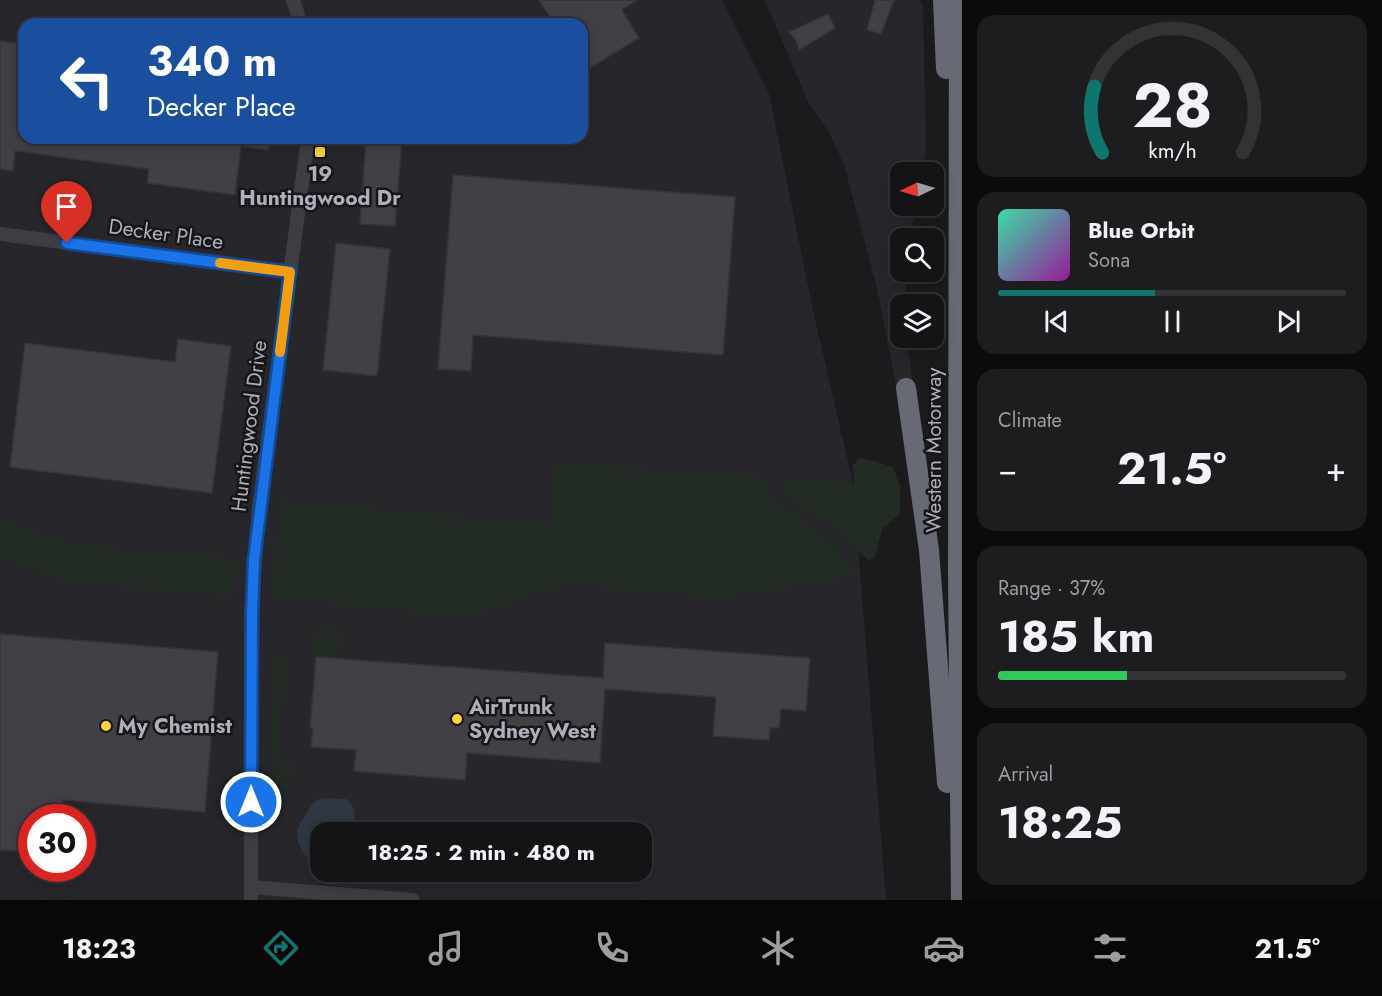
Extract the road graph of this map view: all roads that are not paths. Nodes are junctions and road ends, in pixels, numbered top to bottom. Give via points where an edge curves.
1 (293, 0) edge
2 (943, 0) edge
3 (959, 0) edge
4 (299, 18) edge
5 (307, 144) edge
6 (959, 212) junction
7 (0, 234) edge
8 (290, 272) junction
9 (906, 388) dead end
10 (959, 838) junction
11 (251, 893) edge
12 (413, 900) edge
13 (961, 900) edge

1 - 4 street
2 - 6 highway via 949,133
3 - 6 highway, Western Motorway
5 - 8 street, Huntingwood Drive
6 - 10 highway, Western Motorway
7 - 8 street, Decker Place
8 - 11 street, Huntingwood Drive via 252,585
9 - 10 highway via 929,550 950,829
10 - 13 highway, Western Motorway
11 - 12 street

